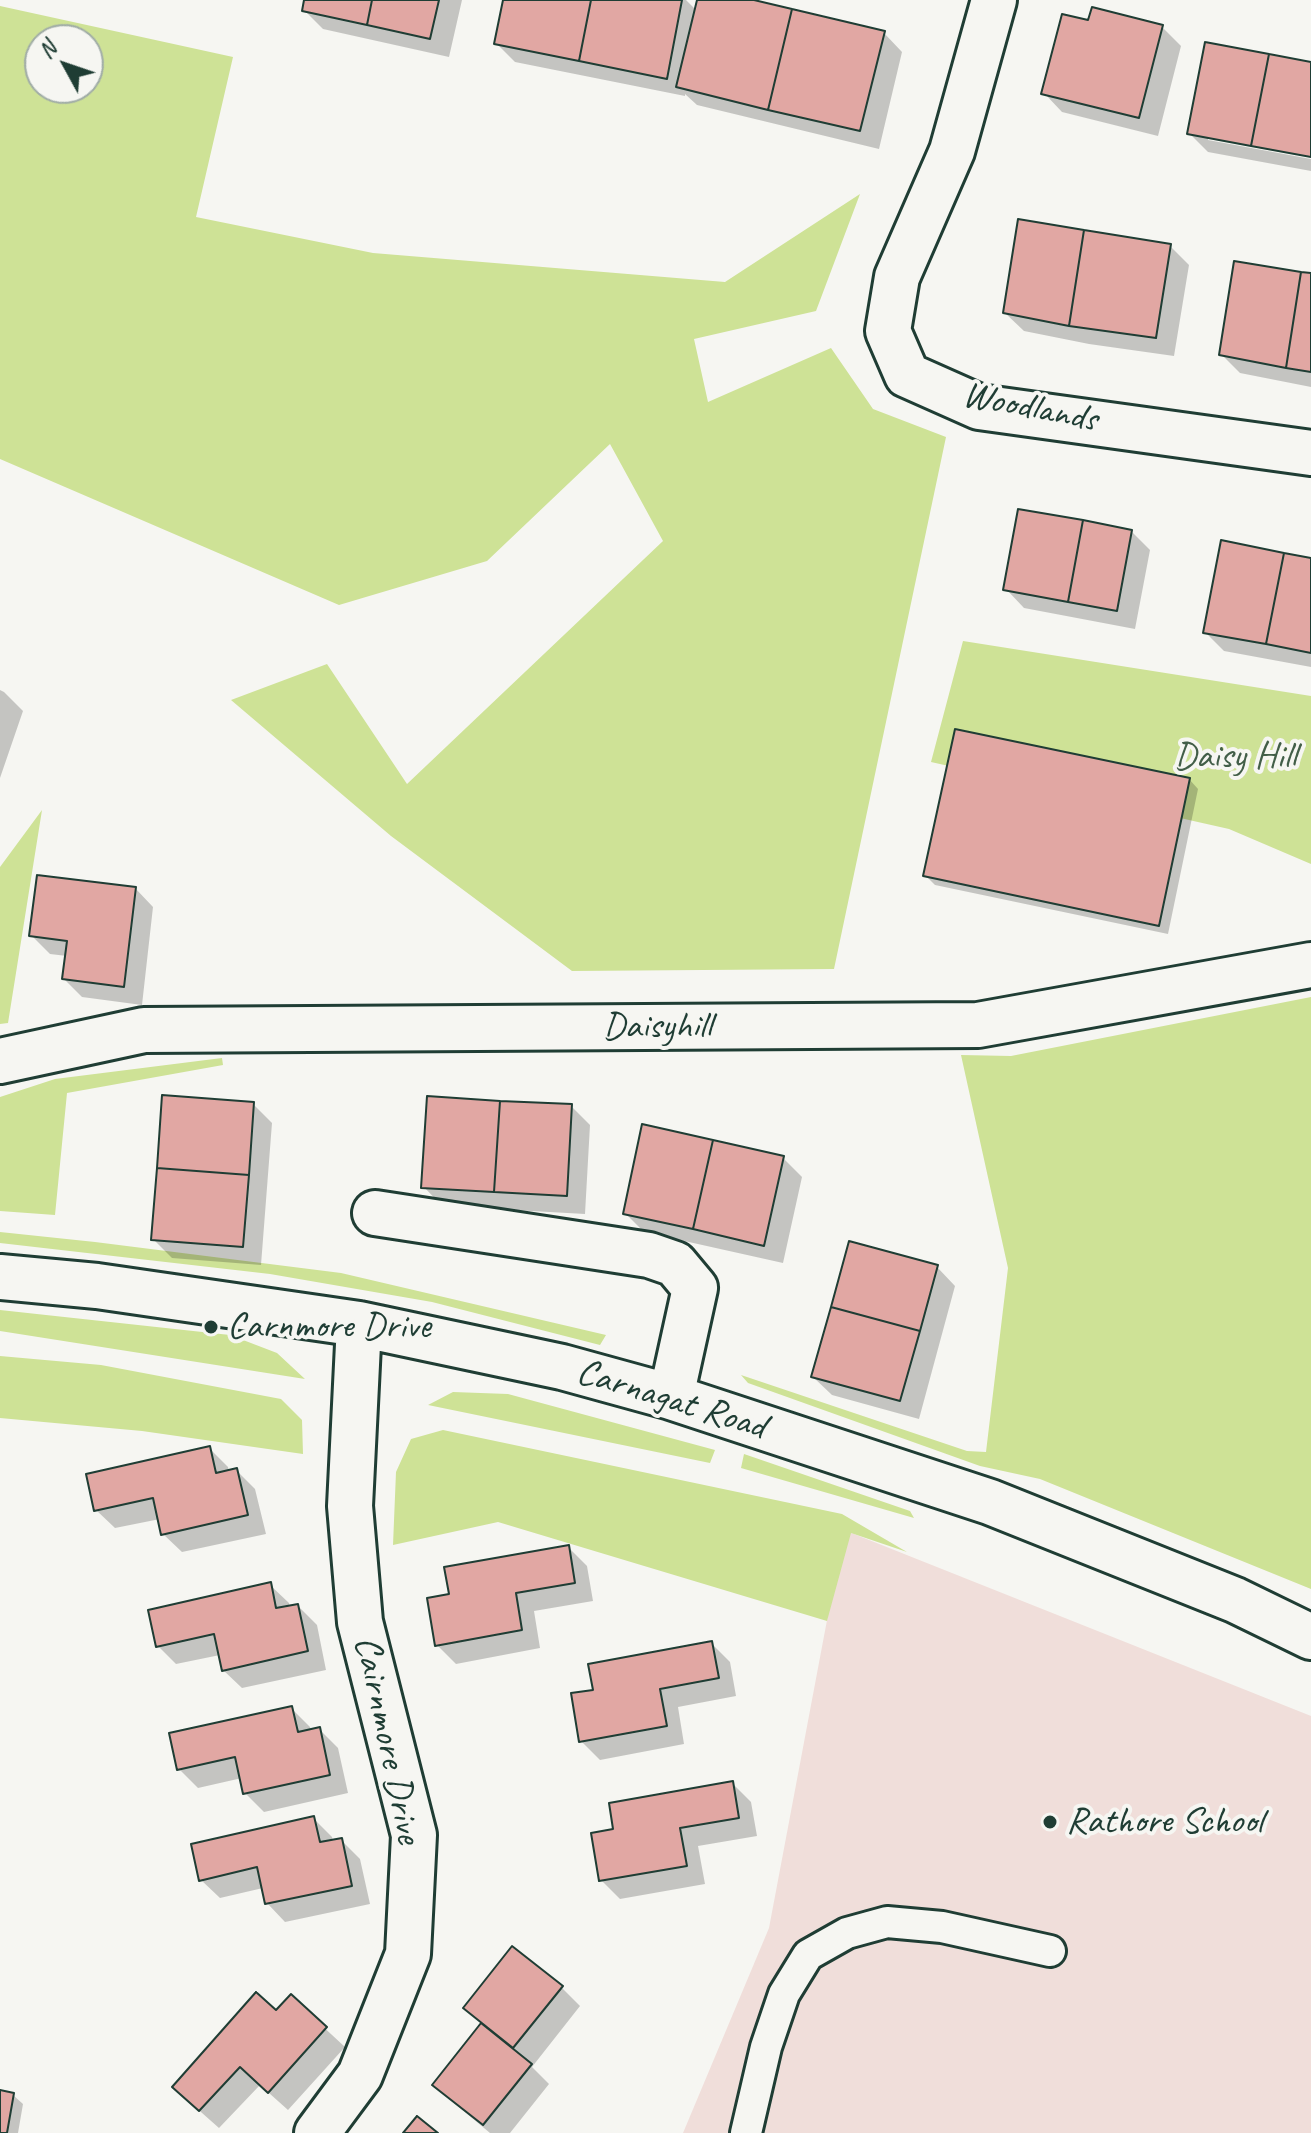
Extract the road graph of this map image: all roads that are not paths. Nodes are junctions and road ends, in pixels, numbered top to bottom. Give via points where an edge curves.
1 (994, 0) edge
2 (1311, 453) edge
3 (1311, 965) edge
4 (0, 1061) edge
5 (375, 1213) dead end
6 (0, 1277) edge
7 (359, 1324) junction
8 (671, 1397) junction
9 (1311, 1637) edge
10 (1050, 1951) dead end
11 (317, 2133) edge
12 (746, 2133) edge

1 - 2 street, Woodlands via 952,151 897,277 888,331 907,375 979,407
3 - 4 street, Daisyhill via 978,1025 144,1030
5 - 8 street via 649,1255 675,1264 695,1288
6 - 7 street, Carnagat Road
7 - 8 street, Carnagat Road via 562,1367
7 - 11 street, Cairnmore Drive via 350,1506 360,1622 414,1835 408,1954 360,2075
8 - 9 street, Carnagat Road via 990,1502 1235,1600
10 - 12 lane via 942,1927 887,1922 847,1933 808,1955 784,1994

